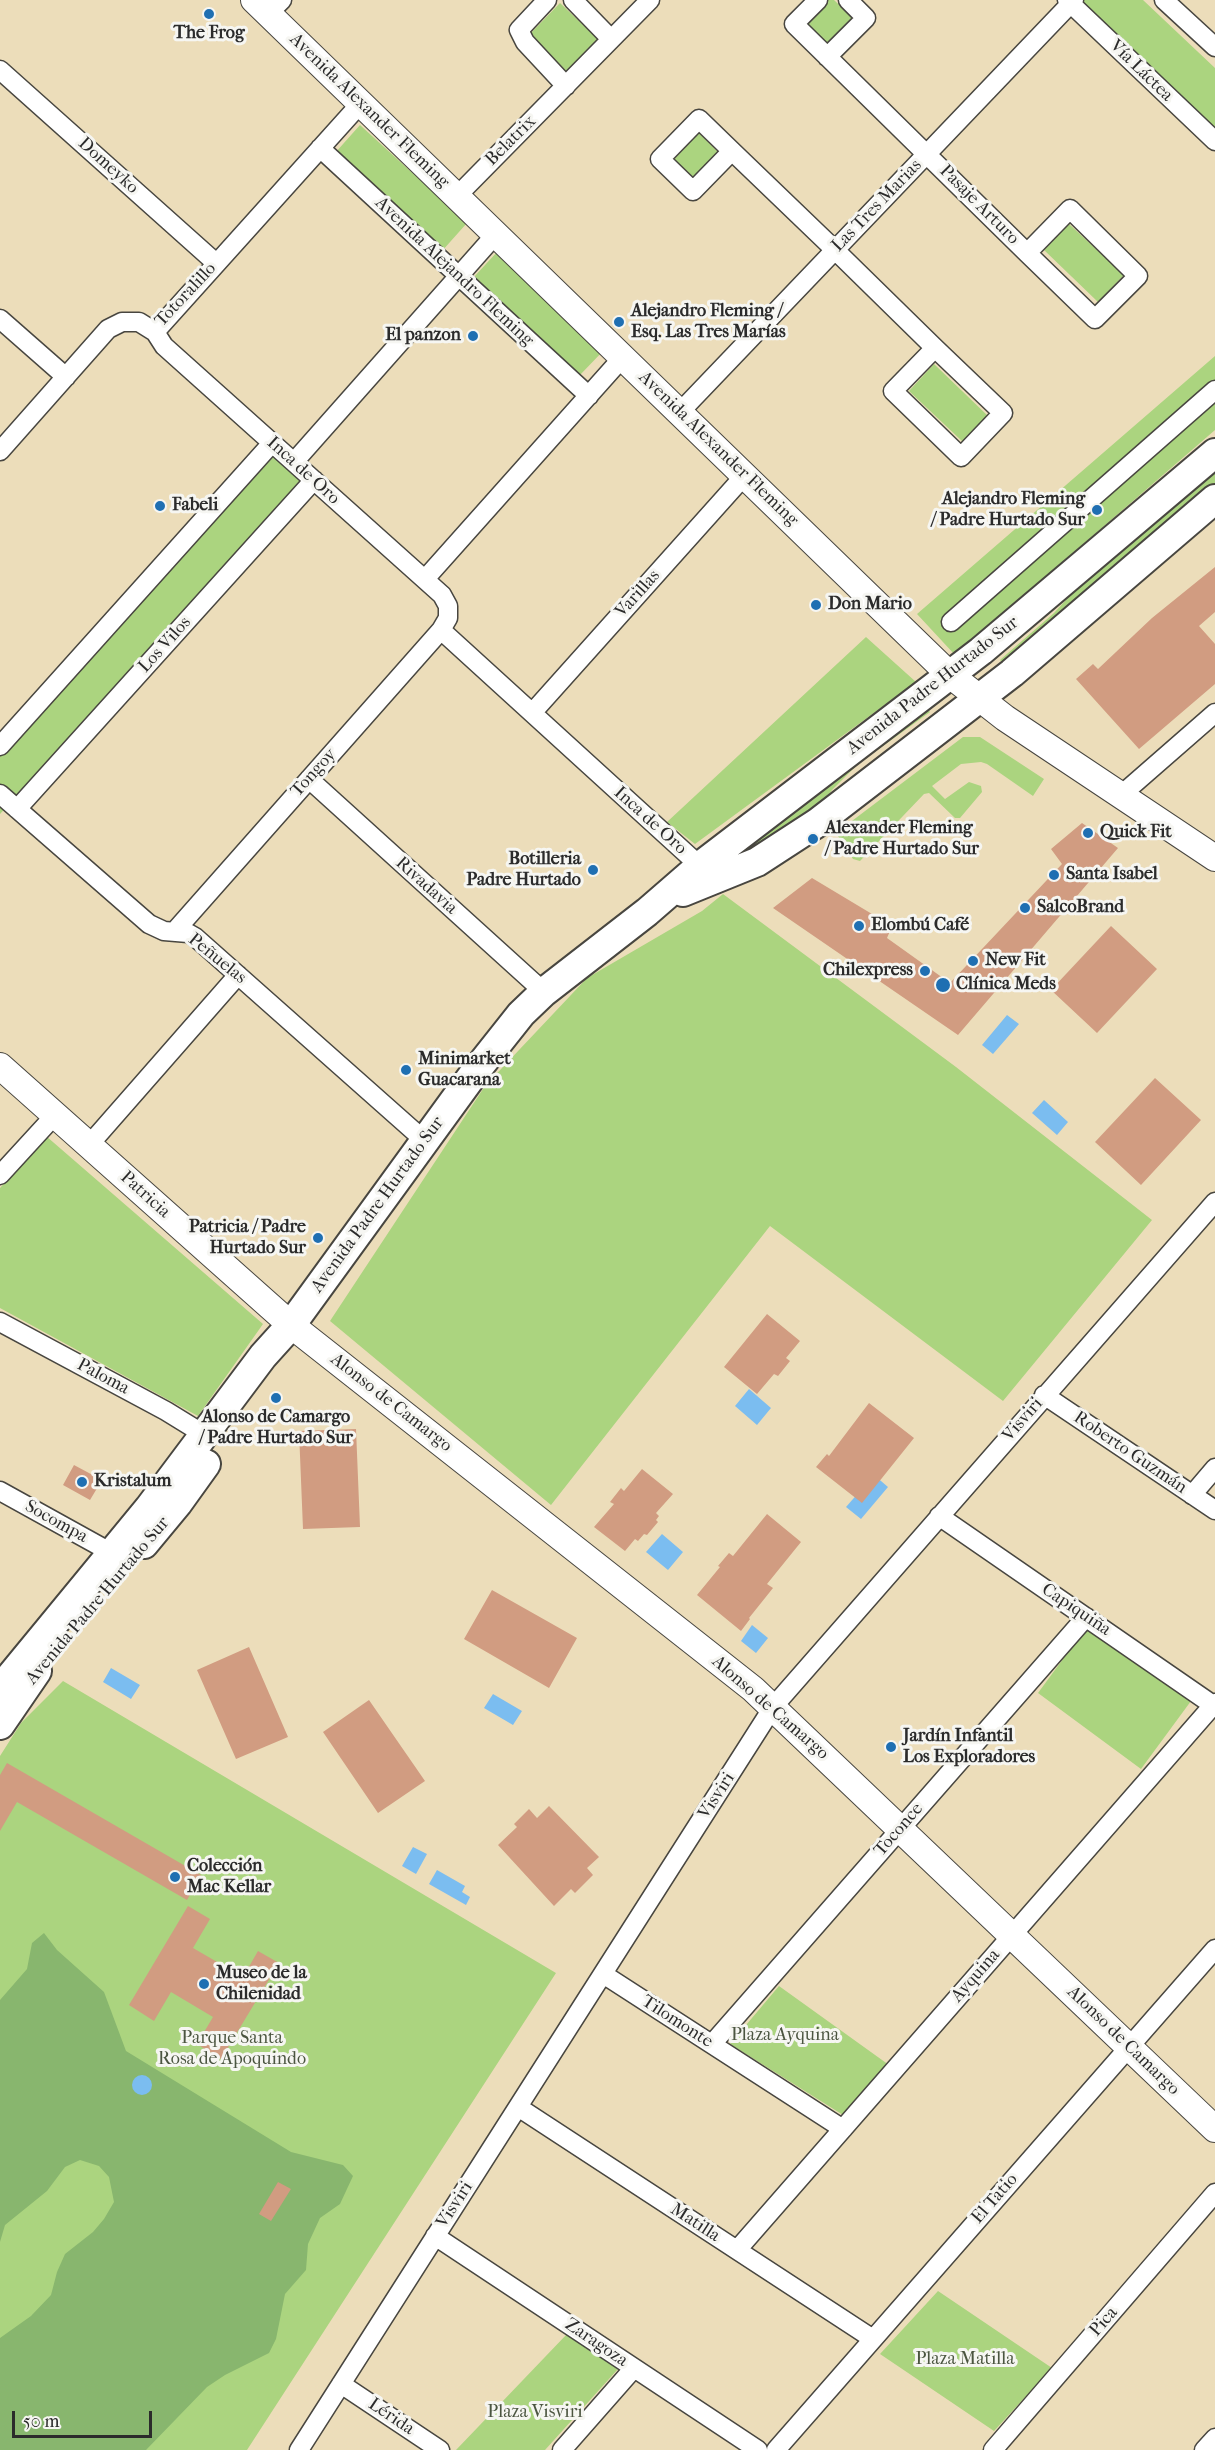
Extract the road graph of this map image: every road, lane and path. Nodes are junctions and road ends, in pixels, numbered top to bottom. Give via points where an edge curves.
1 (547, 0) edge
2 (573, 0) edge
3 (650, 0) edge
4 (818, 0) edge
5 (848, 0) edge
6 (1164, 0) edge
7 (1070, 1) edge
8 (268, 5) edge
9 (612, 39) junction
10 (1215, 47) edge
11 (827, 57) junction
12 (0, 70) edge
13 (566, 86) junction
14 (361, 103) junction
15 (1215, 141) edge
16 (320, 148) junction
17 (732, 151) dead end
18 (926, 154) junction
19 (457, 196) junction
20 (496, 234) junction
21 (835, 250) junction
22 (1027, 253) junction
23 (216, 263) junction
24 (459, 276) junction
25 (0, 319) edge
26 (155, 332) junction
27 (935, 348) junction
28 (623, 357) junction
29 (66, 377) junction
30 (1215, 390) edge
31 (589, 396) junction
32 (680, 412) junction
33 (273, 443) junction
34 (0, 451) edge
35 (1215, 453) edge
36 (294, 462) junction
37 (745, 475) junction
38 (314, 480) junction
39 (1215, 499) edge
40 (425, 579) junction
41 (449, 612) joint
42 (951, 622) dead end
43 (441, 630) junction
44 (950, 675) junction
45 (979, 699) junction
46 (532, 713) junction
47 (1215, 713) edge
48 (0, 746) edge
49 (309, 779) junction
50 (0, 794) edge
51 (1120, 796) junction
52 (17, 810) junction
53 (1215, 858) edge
54 (699, 866) junction
55 (647, 912) junction
56 (174, 932) junction
57 (238, 975) junction
58 (544, 992) junction
59 (0, 1066) edge
60 (55, 1115) junction
61 (425, 1141) junction
62 (89, 1145) junction
63 (0, 1174) edge
64 (1215, 1202) edge
65 (0, 1322) edge
66 (291, 1325) junction
67 (1044, 1395) junction
68 (205, 1435) junction
69 (1215, 1468) edge
70 (0, 1491) edge
71 (1192, 1495) junction
72 (1215, 1510) edge
73 (939, 1516) junction
74 (112, 1553) junction
75 (1086, 1617) junction
76 (1, 1687) edge
77 (1214, 1704) edge
78 (773, 1707) junction
79 (0, 1725) edge
80 (900, 1829) junction
81 (1012, 1935) junction
82 (1215, 1949) edge
83 (603, 1974) junction
84 (712, 2044) junction
85 (1129, 2047) junction
86 (518, 2107) junction
87 (843, 2129) junction
88 (1215, 2129) edge
89 (1215, 2193) edge
90 (435, 2236) junction
91 (737, 2250) junction
92 (873, 2339) junction
93 (634, 2368) junction
94 (341, 2384) junction
95 (1215, 2438) edge
96 (299, 2450) edge
97 (440, 2450) edge
98 (562, 2450) edge
99 (758, 2450) edge
100 (776, 2450) edge
101 (993, 2450) edge
102 (1204, 2450) edge

1 - 13 street via 519,30 525,42
2 - 9 street
3 - 9 street, Belatrix
4 - 11 street, Pasaje Arturo via 794,24
5 - 11 street via 866,18
6 - 10 street
7 - 15 street, Vía Láctea
7 - 18 street, Las Tres Marias
8 - 14 street, Avenida Alexander Fleming
9 - 13 street, Belatrix
11 - 18 street, Pasaje Arturo
12 - 23 street, Domeyko
13 - 19 street, Belatrix
14 - 16 street, Totoralillo
14 - 19 street, Avenida Alexander Fleming
16 - 23 street, Totoralillo
16 - 24 street, Avenida Alejandro Fleming
17 - 21 street
18 - 21 street, Las Tres Marias
18 - 22 street, Pasaje Arturo
19 - 20 street, Avenida Alexander Fleming
20 - 24 street
20 - 28 street, Avenida Alexander Fleming
21 - 27 street
21 - 32 street, Las Tres Marias
22 - 22 street, Pasaje Arturo via 1070,209 1138,276 1095,319
23 - 26 street, Totoralillo
24 - 31 street, Avenida Alejandro Fleming
24 - 36 street
25 - 29 street
26 - 29 street, Totoralillo via 139,322 115,325
26 - 33 street, Inca de Oro via 164,346
27 - 27 street via 893,391 961,457 1003,413
28 - 31 street
28 - 32 street, Avenida Alexander Fleming
29 - 34 street, Totoralillo
30 - 42 street
31 - 40 street
32 - 37 street, Avenida Alexander Fleming
33 - 36 street, Inca de Oro
33 - 48 street
35 - 44 main road, Avenida Padre Hurtado Sur
36 - 38 street, Inca de Oro
37 - 44 street, Avenida Alexander Fleming
37 - 46 street, Varillas
38 - 40 street, Inca de Oro
38 - 52 street, Los Vilos
39 - 45 main road, Avenida Padre Hurtado Sur
40 - 41 street, Inca de Oro via 442,595
41 - 43 street, Tongoy
43 - 46 street, Inca de Oro
43 - 49 street, Tongoy
44 - 45 street, Avenida Alexander Fleming
44 - 54 main road, Avenida Padre Hurtado Sur
45 - 51 street, Avenida Alexander Fleming
45 - 55 main road, Avenida Padre Hurtado Sur via 781,848 757,862 684,891
46 - 54 street, Inca de Oro
47 - 51 street
49 - 56 street, Tongoy
49 - 58 street, Rivadavia
50 - 52 street, Peñuelas
51 - 53 street, Avenida Alexander Fleming
52 - 56 street, Peñuelas via 144,920
54 - 55 main road, Avenida Padre Hurtado Sur
55 - 58 main road, Avenida Padre Hurtado Sur
56 - 57 street, Peñuelas via 195,937
57 - 61 street, Peñuelas
57 - 62 street
58 - 61 main road, Avenida Padre Hurtado Sur via 502,1036
59 - 60 street, Patricia
60 - 62 street, Patricia
60 - 63 street
61 - 66 main road, Avenida Padre Hurtado Sur
62 - 66 street, Patricia
64 - 67 street, Visviri
65 - 68 street, Paloma
66 - 68 main road, Avenida Padre Hurtado Sur
66 - 78 street, Alonso de Camargo
66 - 79 main road, Avenida Padre Hurtado Sur via 265,1382 178,1503 49,1656
67 - 71 street, Roberto Guzmán
67 - 73 street, Visviri
68 - 74 main road, Avenida Padre Hurtado Sur
69 - 71 street
70 - 74 street, Socompa
71 - 72 street, Roberto Guzmán
73 - 75 street, Capiquiña
73 - 78 street, Visviri
74 - 76 main road, Avenida Padre Hurtado Sur
75 - 77 street, Capiquiña
75 - 80 street, Toconce
77 - 81 street, Ayquina
78 - 80 street, Alonso de Camargo
78 - 83 street, Visviri
80 - 81 street, Alonso de Camargo
80 - 84 street, Toconce
81 - 85 street, Alonso de Camargo
81 - 87 street, Ayquina
82 - 85 street, El Tatio
83 - 84 street, Tilomonte
83 - 86 street, Visviri
84 - 87 street, Tilomonte
85 - 88 street, Alonso de Camargo
85 - 92 street, El Tatio
86 - 90 street, Visviri
86 - 91 street, Matilla
87 - 91 street, Ayquina
89 - 101 street, Pica
90 - 93 street, Zaragoza
90 - 94 street, Visviri
91 - 92 street, Matilla
92 - 100 street, El Tatio
93 - 98 street
93 - 99 street, Zaragoza
94 - 96 street, Visviri
94 - 97 street, Lérida
95 - 102 street

